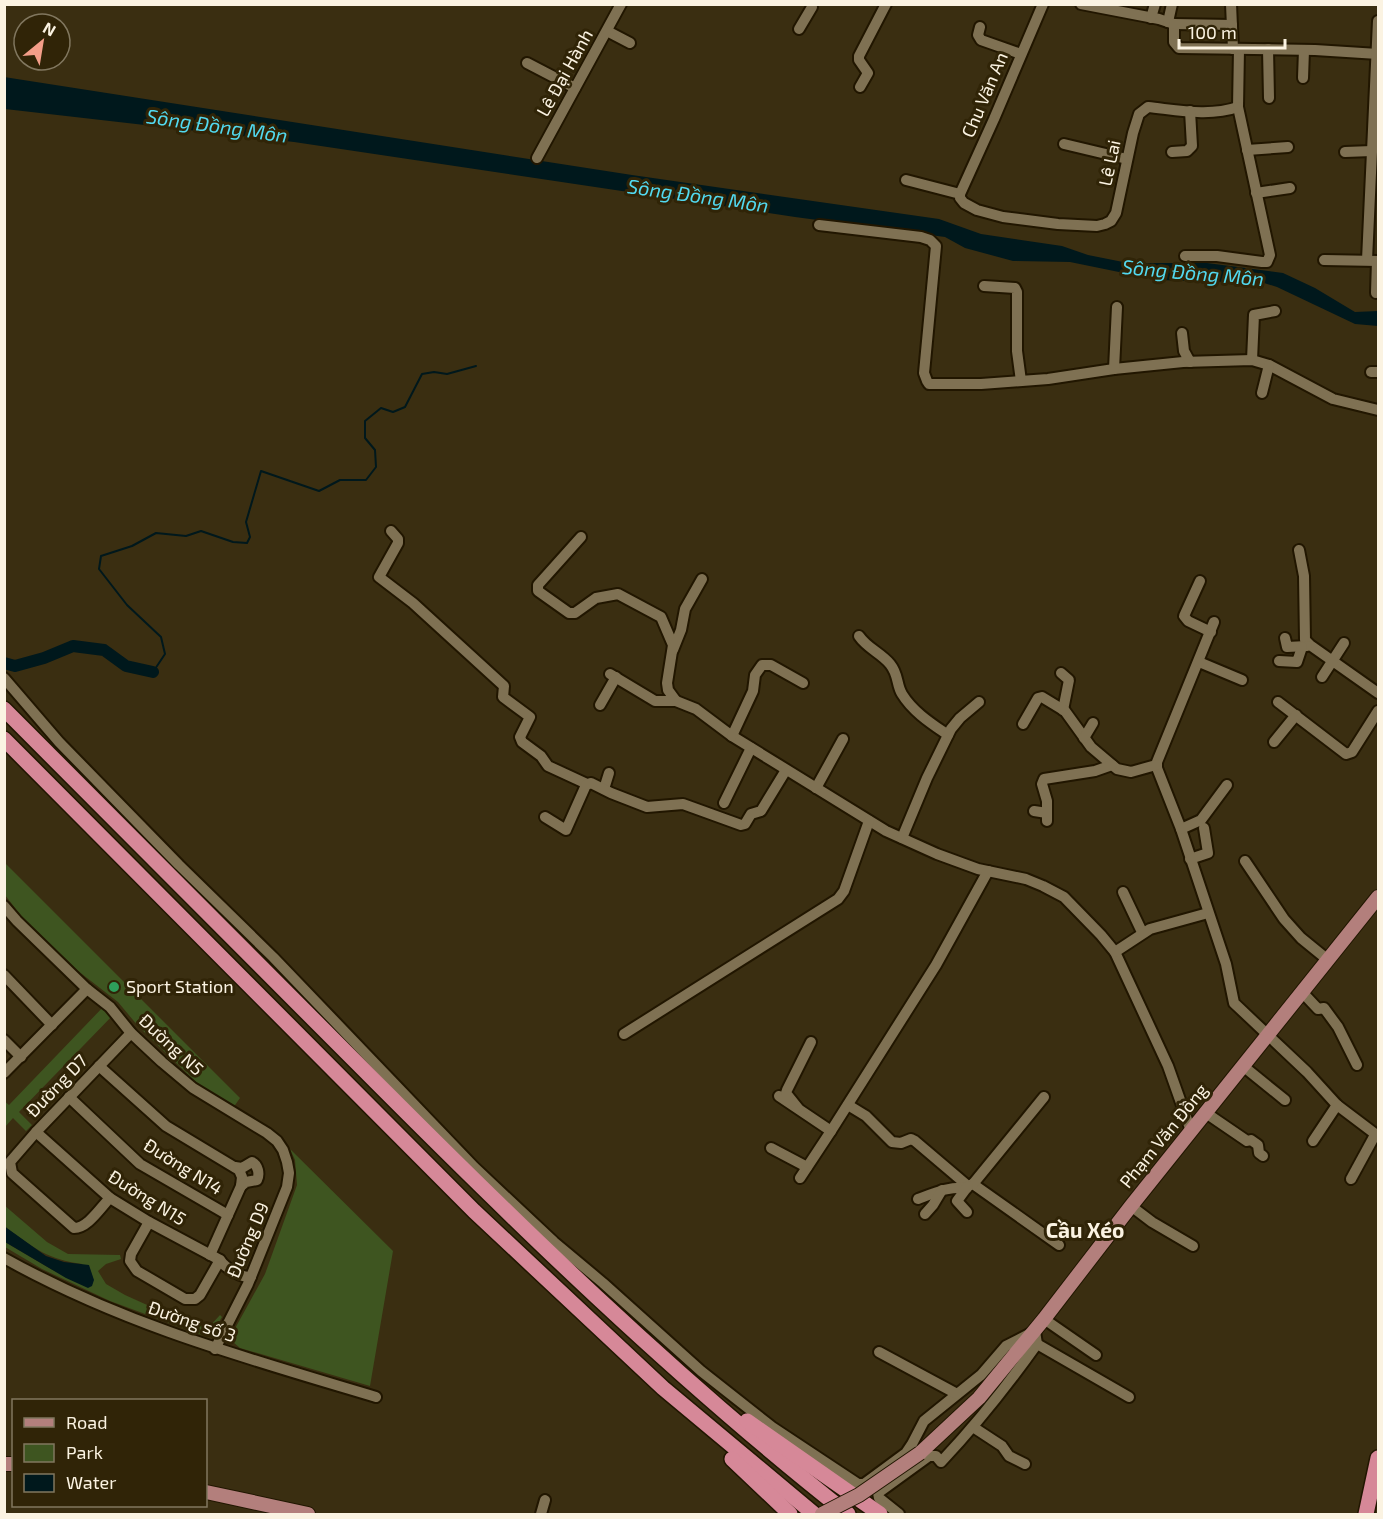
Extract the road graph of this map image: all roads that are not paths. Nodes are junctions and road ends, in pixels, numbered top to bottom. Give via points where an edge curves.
1 (621, 4) edge
2 (886, 4) edge
3 (1043, 4) edge
4 (1081, 4) edge
5 (1155, 4) edge
6 (1172, 4) edge
7 (1232, 4) edge
8 (811, 5) edge
9 (1151, 18) junction
10 (1378, 21) edge
11 (1171, 23) junction
12 (1232, 26) junction
13 (980, 27) dead end
14 (800, 29) dead end
15 (607, 31) junction
16 (630, 43) dead end
17 (1236, 49) junction
18 (1268, 49) junction
19 (1304, 50) junction
20 (1021, 54) junction
21 (1377, 54) edge
22 (527, 63) dead end
23 (1303, 78) dead end
24 (860, 87) dead end
25 (575, 88) junction
26 (1269, 98) dead end
27 (1238, 107) junction
28 (1190, 111) junction
29 (1064, 144) dead end
30 (1288, 147) dead end
31 (1247, 150) junction
32 (1372, 151) junction
33 (1172, 152) dead end
34 (1345, 152) dead end
35 (537, 158) dead end
36 (1127, 159) junction
37 (906, 180) dead end
38 (1290, 188) dead end
39 (1256, 193) junction
40 (960, 196) junction
41 (819, 225) dead end
42 (1185, 256) dead end
43 (1324, 260) dead end
44 (1374, 261) edge
45 (984, 286) dead end
46 (1376, 292) dead end
47 (1117, 308) dead end
48 (1275, 311) dead end
49 (1182, 333) dead end
50 (1252, 360) junction
51 (1190, 362) junction
52 (1269, 364) junction
53 (1114, 369) junction
54 (1022, 381) junction
55 (1262, 393) dead end
56 (1378, 410) edge
57 (391, 531) dead end
58 (581, 537) dead end
59 (1299, 550) dead end
60 (702, 579) dead end
61 (1200, 581) dead end
62 (859, 636) dead end
63 (1285, 638) dead end
64 (1344, 643) dead end
65 (1306, 646) junction
66 (673, 650) junction
67 (1333, 660) junction
68 (1279, 661) dead end
69 (1199, 662) junction
70 (1061, 673) dead end
71 (1322, 677) dead end
72 (4, 678) edge
73 (1242, 680) dead end
74 (803, 683) dead end
75 (1378, 693) edge
76 (676, 701) junction
77 (979, 702) dead end
78 (1278, 702) dead end
79 (600, 705) dead end
80 (4, 709) edge
81 (1063, 710) junction
82 (1378, 711) edge
83 (1296, 715) junction
84 (1093, 723) dead end
85 (1023, 724) dead end
86 (948, 735) junction
87 (732, 736) junction
88 (1084, 738) junction
89 (4, 739) edge
90 (843, 739) dead end
91 (1274, 742) dead end
92 (751, 748) junction
93 (1112, 765) junction
94 (1156, 765) junction
95 (786, 770) junction
96 (609, 773) dead end
97 (588, 784) junction
98 (1227, 785) dead end
99 (816, 788) junction
100 (604, 789) junction
101 (1037, 798) dead end
102 (724, 803) dead end
103 (1034, 811) dead end
104 (1047, 814) junction
105 (544, 817) dead end
106 (869, 821) junction
107 (1204, 828) dead end
108 (1181, 830) junction
109 (902, 838) junction
110 (1190, 860) junction
111 (1245, 861) dead end
112 (988, 871) junction
113 (1123, 892) dead end
114 (1378, 897) edge
115 (4, 906) edge
116 (1208, 913) junction
117 (1142, 932) junction
118 (1115, 952) junction
119 (1328, 960) junction
120 (4, 975) edge
121 (87, 989) junction
122 (1302, 992) junction
123 (52, 1025) junction
124 (131, 1033) junction
125 (624, 1034) dead end
126 (1268, 1035) junction
127 (4, 1040) edge
128 (811, 1042) dead end
129 (21, 1057) junction
130 (1357, 1065) dead end
131 (99, 1066) junction
132 (1243, 1066) junction
133 (4, 1073) edge
134 (779, 1096) dead end
135 (69, 1097) junction
136 (1044, 1097) dead end
137 (1285, 1100) dead end
138 (1337, 1104) junction
139 (848, 1105) junction
140 (798, 1108) junction
141 (1206, 1113) junction
142 (831, 1131) junction
143 (1191, 1131) junction
144 (36, 1132) junction
145 (1377, 1135) edge
146 (1313, 1140) dead end
147 (277, 1141) joint
148 (771, 1148) dead end
149 (1263, 1156) dead end
150 (235, 1167) junction
151 (807, 1167) junction
152 (800, 1178) dead end
153 (1351, 1179) dead end
154 (241, 1186) junction
155 (970, 1186) junction
156 (942, 1190) junction
157 (110, 1198) junction
158 (918, 1199) dead end
159 (1131, 1206) junction
160 (967, 1212) dead end
161 (925, 1214) dead end
162 (228, 1215) junction
163 (149, 1222) junction
164 (1059, 1245) dead end
165 (1193, 1246) dead end
166 (4, 1258) edge
167 (215, 1258) junction
168 (251, 1277) junction
169 (1044, 1319) junction
170 (1036, 1338) junction
171 (215, 1348) junction
172 (879, 1352) dead end
173 (1096, 1355) dead end
174 (676, 1371) junction
175 (663, 1388) junction
176 (957, 1394) junction
177 (376, 1397) dead end
178 (1129, 1397) dead end
179 (974, 1427) junction
180 (1378, 1458) edge
181 (1025, 1464) dead end
182 (207, 1492) edge
183 (545, 1500) dead end
184 (308, 1515) edge
185 (542, 1515) edge
186 (790, 1515) edge
187 (814, 1515) edge
188 (822, 1515) edge
189 (848, 1515) edge
190 (880, 1515) edge
191 (899, 1515) edge
192 (1366, 1515) edge

1 - 15 street, Lê Đại Hành
2 - 24 street via 859,56 868,72
3 - 20 street, Chu Văn An
4 - 9 street
5 - 9 street
6 - 11 street
7 - 12 street
8 - 14 street
9 - 11 street
10 - 21 street
11 - 12 street
11 - 17 street via 1179,48
12 - 17 street
13 - 20 street via 981,40
15 - 16 street
15 - 25 street, Lê Đại Hành
17 - 18 street
17 - 27 street
18 - 19 street
18 - 26 street
19 - 21 street
19 - 23 street
20 - 40 street, Chu Văn An
21 - 32 street
22 - 25 street
25 - 35 street, Lê Đại Hành
27 - 28 street, Lê Lai via 1211,113
27 - 31 street
28 - 33 street via 1192,146 1187,151
28 - 36 street, Lê Lai via 1148,107 1142,110
29 - 36 street
30 - 31 street
31 - 39 street
32 - 34 street
32 - 44 street
36 - 40 street, Lê Lai via 1116,213 1111,221 1097,226 1003,217 977,210
37 - 40 street, Lê Lai
38 - 39 street
39 - 42 street via 1270,255 1268,262
41 - 54 street via 921,237 936,246 924,373 929,384
43 - 44 street
44 - 46 street
45 - 54 street via 1015,288 1017,292 1017,351
47 - 53 street
48 - 50 street via 1254,315
49 - 51 street
50 - 51 street
50 - 52 street
51 - 53 street
52 - 55 street
52 - 56 street via 1333,399
53 - 54 street
57 - 97 street via 398,541 379,577 504,686 502,697 530,718 520,740 548,766
58 - 66 street via 538,585 539,593 569,613 596,598 624,596 664,620
59 - 65 street via 1304,576
60 - 66 street via 685,609
61 - 69 street via 1185,616 1188,621 1213,627
62 - 86 street via 896,672 908,702
63 - 65 street via 1287,647
64 - 67 street
65 - 67 street
65 - 68 street via 1298,662
66 - 76 street via 667,683
67 - 71 street
67 - 75 street
69 - 73 street
69 - 94 street
70 - 81 street via 1069,680
72 - 176 street via 59,742 474,1167 701,1371 772,1427 861,1485 906,1453 924,1421
74 - 87 street via 771,665 762,665
76 - 79 street via 655,701 613,676
76 - 87 street
77 - 86 street
78 - 83 street
80 - 174 highway via 489,1196
81 - 85 street via 1040,696
81 - 88 street
82 - 83 street via 1352,752 1346,754
83 - 91 street
84 - 88 street
86 - 109 street
87 - 92 street
88 - 93 street
89 - 175 highway via 474,1211
90 - 99 street
92 - 95 street
92 - 102 street
93 - 94 street via 1131,772
93 - 104 street via 1044,779
94 - 108 street
95 - 99 street
95 - 100 street via 761,811 741,825 683,804 647,807
96 - 100 street
97 - 100 street
97 - 105 street via 566,830
98 - 108 street via 1201,819
99 - 106 street
101 - 104 street
103 - 104 street
106 - 109 street
106 - 125 street via 838,899
107 - 110 street via 1208,853
108 - 110 street
109 - 112 street
110 - 116 street
111 - 119 street via 1284,919
112 - 118 street via 1026,879 1064,897
112 - 139 street via 936,965
113 - 117 street
114 - 119 main road, Phạm Văn Đồng
115 - 121 street, Đường N5
116 - 117 street
116 - 126 street via 1226,964 1234,1003
117 - 118 street
118 - 143 street via 1168,1066
119 - 122 main road, Phạm Văn Đồng
120 - 123 street
121 - 123 street
121 - 124 street, Đường N5 via 110,1007
122 - 126 main road, Phạm Văn Đồng
122 - 130 street via 1318,1009 1324,1008
123 - 129 street
124 - 131 street, Đường D7
124 - 147 street, Đường N5 via 193,1088
126 - 132 main road, Phạm Văn Đồng
126 - 138 street
127 - 129 street
128 - 140 street via 786,1093
129 - 133 street
131 - 135 street, Đường D7
131 - 150 street via 166,1126
132 - 137 street
132 - 141 main road, Phạm Văn Đồng
134 - 140 street
135 - 144 street, Đường D7
135 - 162 street, Đường N14 via 140,1164
136 - 155 street
138 - 145 street
138 - 146 street
139 - 142 street
139 - 155 street via 866,1116 892,1142 912,1139
140 - 142 street
141 - 143 main road, Phạm Văn Đồng
141 - 149 street via 1240,1138 1258,1145
142 - 151 street
143 - 159 main road, Phạm Văn Đồng
144 - 157 street, Đường N15
144 - 157 street, Đường D7 via 10,1162 12,1173 74,1228 85,1224
145 - 153 street
147 - 168 street, Đường D9 via 285,1156 288,1183
148 - 151 street
150 - 154 street via 242,1176
150 - 154 street via 252,1162 258,1170 257,1180
151 - 152 street
154 - 162 street
155 - 156 street
155 - 160 street via 957,1200
155 - 164 street
156 - 158 street
156 - 161 street
157 - 163 street, Đường N15
159 - 165 street
159 - 169 main road, Phạm Văn Đồng
162 - 167 street
163 - 167 street, Đường N15
163 - 167 street via 130,1261 136,1271 185,1299 195,1299 205,1288
166 - 171 street, Đường số 3 via 116,1313
167 - 168 street, Đường N15 via 226,1260
168 - 171 street, Đường D9
169 - 170 main road, Phạm Văn Đồng
169 - 173 street
170 - 176 street via 1006,1346 981,1375
170 - 178 street
170 - 179 street via 1011,1381
170 - 188 main road, Phạm Văn Đồng, bridge via 920,1453
171 - 177 street, Đường số 3
172 - 176 street
174 - 189 highway
174 - 190 highway
175 - 186 highway
175 - 187 highway
179 - 181 street
179 - 191 street via 941,1462 936,1456 929,1456 878,1492 879,1498
180 - 192 highway
182 - 184 main road
183 - 185 street

